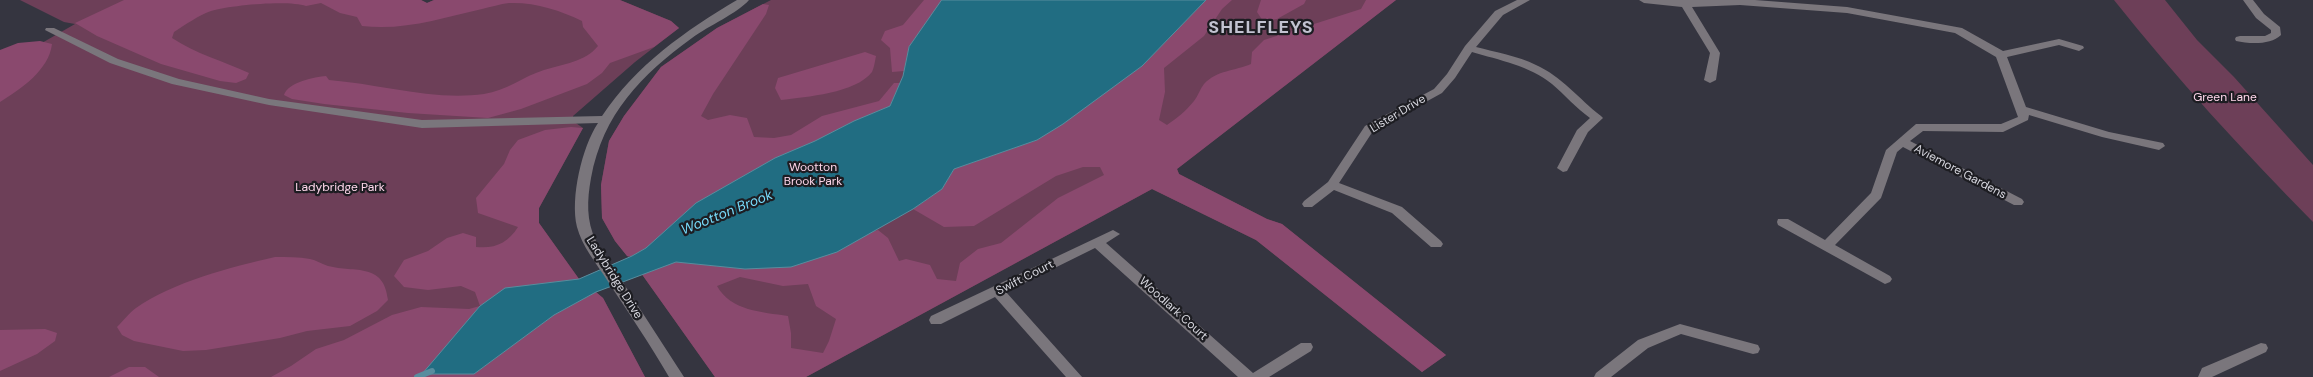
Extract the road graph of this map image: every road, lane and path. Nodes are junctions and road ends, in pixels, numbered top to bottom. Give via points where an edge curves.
1 (744, 0) edge
2 (1525, 0) edge
3 (1644, 0) edge
4 (2248, 0) edge
5 (1685, 4) junction
6 (1845, 5) edge
7 (50, 30) dead end
8 (2240, 39) dead end
9 (1469, 48) junction
10 (2079, 48) dead end
11 (2001, 55) junction
12 (1710, 80) dead end
13 (2021, 108) junction
14 (607, 119) junction
15 (1902, 142) junction
16 (2159, 146) dead end
17 (1563, 168) dead end
18 (1332, 185) junction
19 (2018, 202) dead end
20 (1308, 204) dead end
21 (1783, 222) dead end
22 (1113, 234) dead end
23 (1097, 242) junction
24 (1436, 244) dead end
25 (1826, 246) junction
26 (1885, 280) dead end
27 (998, 292) junction
28 (936, 320) dead end
29 (1306, 347) dead end
30 (1753, 348) dead end
31 (2261, 348) dead end
32 (677, 377) edge
33 (1075, 377) edge
34 (1248, 377) edge
35 (1258, 377) edge
36 (1601, 377) edge
37 (2205, 377) edge

1 - 14 street, Ladybridge Drive via 700,26 656,60 639,76
2 - 9 street, Lister Drive via 1500,13
3 - 5 street
4 - 8 street via 2276,29 2276,35 2267,39
5 - 6 street
5 - 12 street via 1715,53
6 - 11 street via 1958,30
7 - 14 street via 114,60 176,82 269,102 422,124
9 - 17 street via 1532,67 1555,80 1577,104 1597,118 1583,130
9 - 18 street, Lister Drive via 1438,91 1369,129
10 - 11 street via 2059,42
11 - 13 street
13 - 15 street, Aviemore Gardens via 2024,118 2003,128 1920,127
13 - 16 street via 2087,130
14 - 32 street, Ladybridge Drive via 595,137 584,170 584,229
15 - 19 street, Aviemore Gardens
15 - 25 street, Aviemore Gardens via 1892,150 1877,195
18 - 20 street, Lister Drive
18 - 24 street via 1397,210
21 - 25 street
22 - 23 street, Swift Court
23 - 27 street, Swift Court
23 - 34 street, Woodlark Court
25 - 26 street
27 - 28 street, Swift Court
27 - 33 street
29 - 35 street
30 - 36 street via 1680,329 1643,344
31 - 37 street via 2207,372

